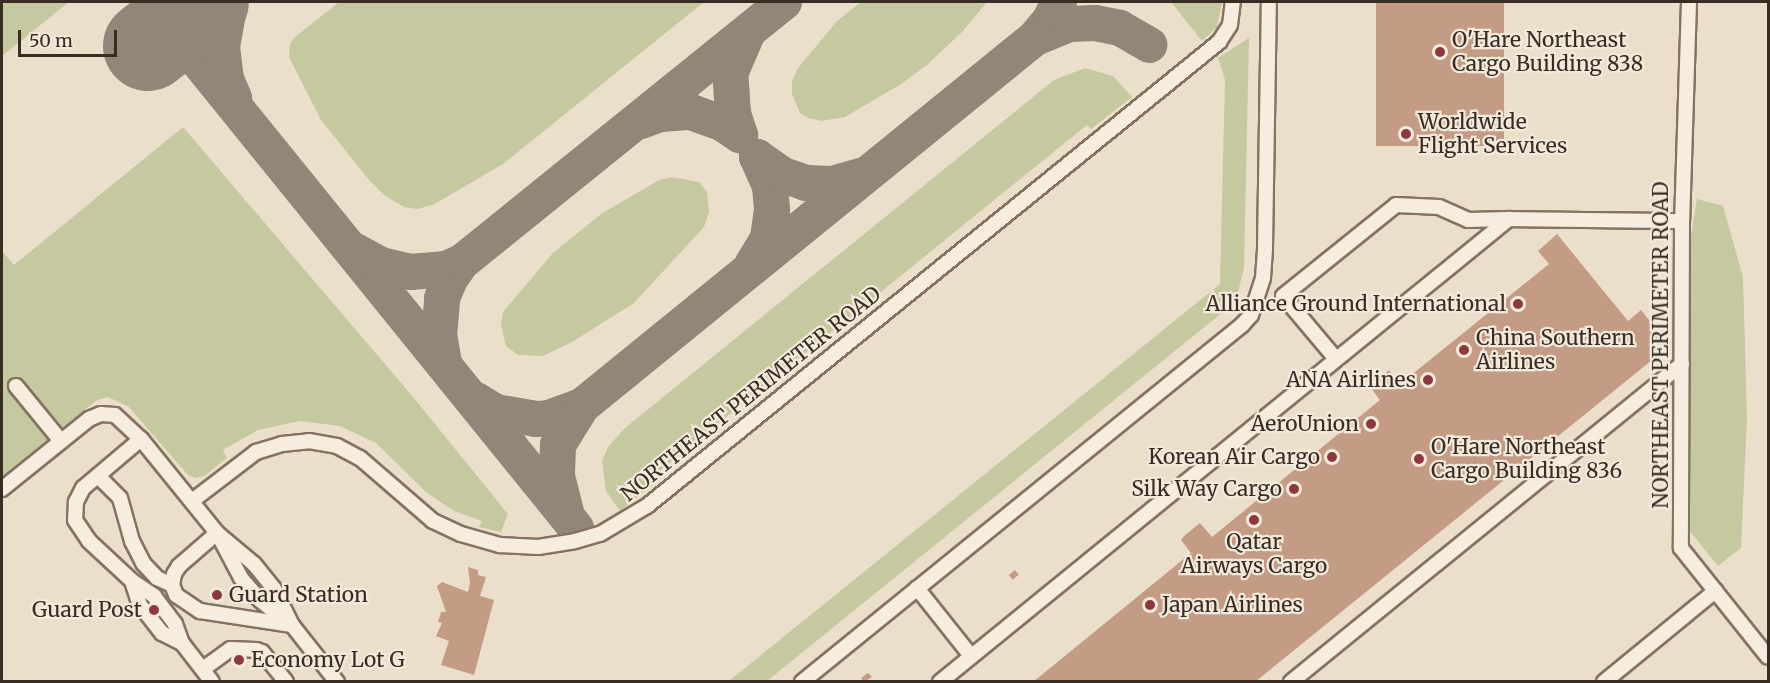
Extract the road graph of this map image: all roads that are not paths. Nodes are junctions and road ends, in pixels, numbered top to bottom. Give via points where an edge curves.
1 (1233, 2) edge
2 (1269, 2) edge
3 (1689, 2) edge
4 (1509, 219) junction
5 (1682, 221) junction
6 (1283, 296) junction
7 (1258, 299) junction
8 (1336, 359) junction
9 (1682, 364) junction
10 (16, 386) dead end
11 (141, 439) junction
12 (61, 441) junction
13 (98, 476) junction
14 (2, 489) edge
15 (192, 501) junction
16 (218, 533) junction
17 (172, 585) junction
18 (917, 588) junction
19 (1715, 591) junction
20 (292, 625) junction
21 (971, 656) junction
22 (1768, 657) edge
23 (203, 669) junction
24 (212, 681) edge
25 (286, 681) edge
26 (337, 681) edge
27 (802, 681) edge
28 (940, 681) edge
29 (1291, 681) edge
30 (1604, 681) edge

1 - 15 street, NORTHEAST PERIMETER ROAD via 1230,25 1219,42 647,506 600,534 538,547 500,545 461,534 432,521 360,458 337,446 309,441 256,452
2 - 7 street via 1266,212 1263,278
3 - 5 street, NORTHEAST PERIMETER ROAD
4 - 5 street
4 - 6 street via 1468,220 1439,207 1396,205
4 - 8 street
5 - 9 street, NORTHEAST PERIMETER ROAD
6 - 7 street
6 - 8 street
7 - 18 street via 1242,325
8 - 21 street
9 - 19 street, NORTHEAST PERIMETER ROAD via 1681,548
9 - 29 street
10 - 12 street
11 - 12 street via 115,415 101,414 89,418
11 - 13 street
11 - 15 street
12 - 14 street
13 - 17 street via 120,498 132,541 143,563
13 - 23 street via 83,488 76,502 75,520 89,541 132,581 140,605 162,633 182,643
15 - 16 street
16 - 17 street via 179,566
16 - 20 street via 241,578 260,600
17 - 20 street via 176,595 200,611
18 - 21 street
18 - 27 street
19 - 22 street, NORTHEAST PERIMETER ROAD
19 - 30 street
20 - 26 street
21 - 28 street
23 - 24 street
23 - 25 street via 231,649 255,650 262,652

